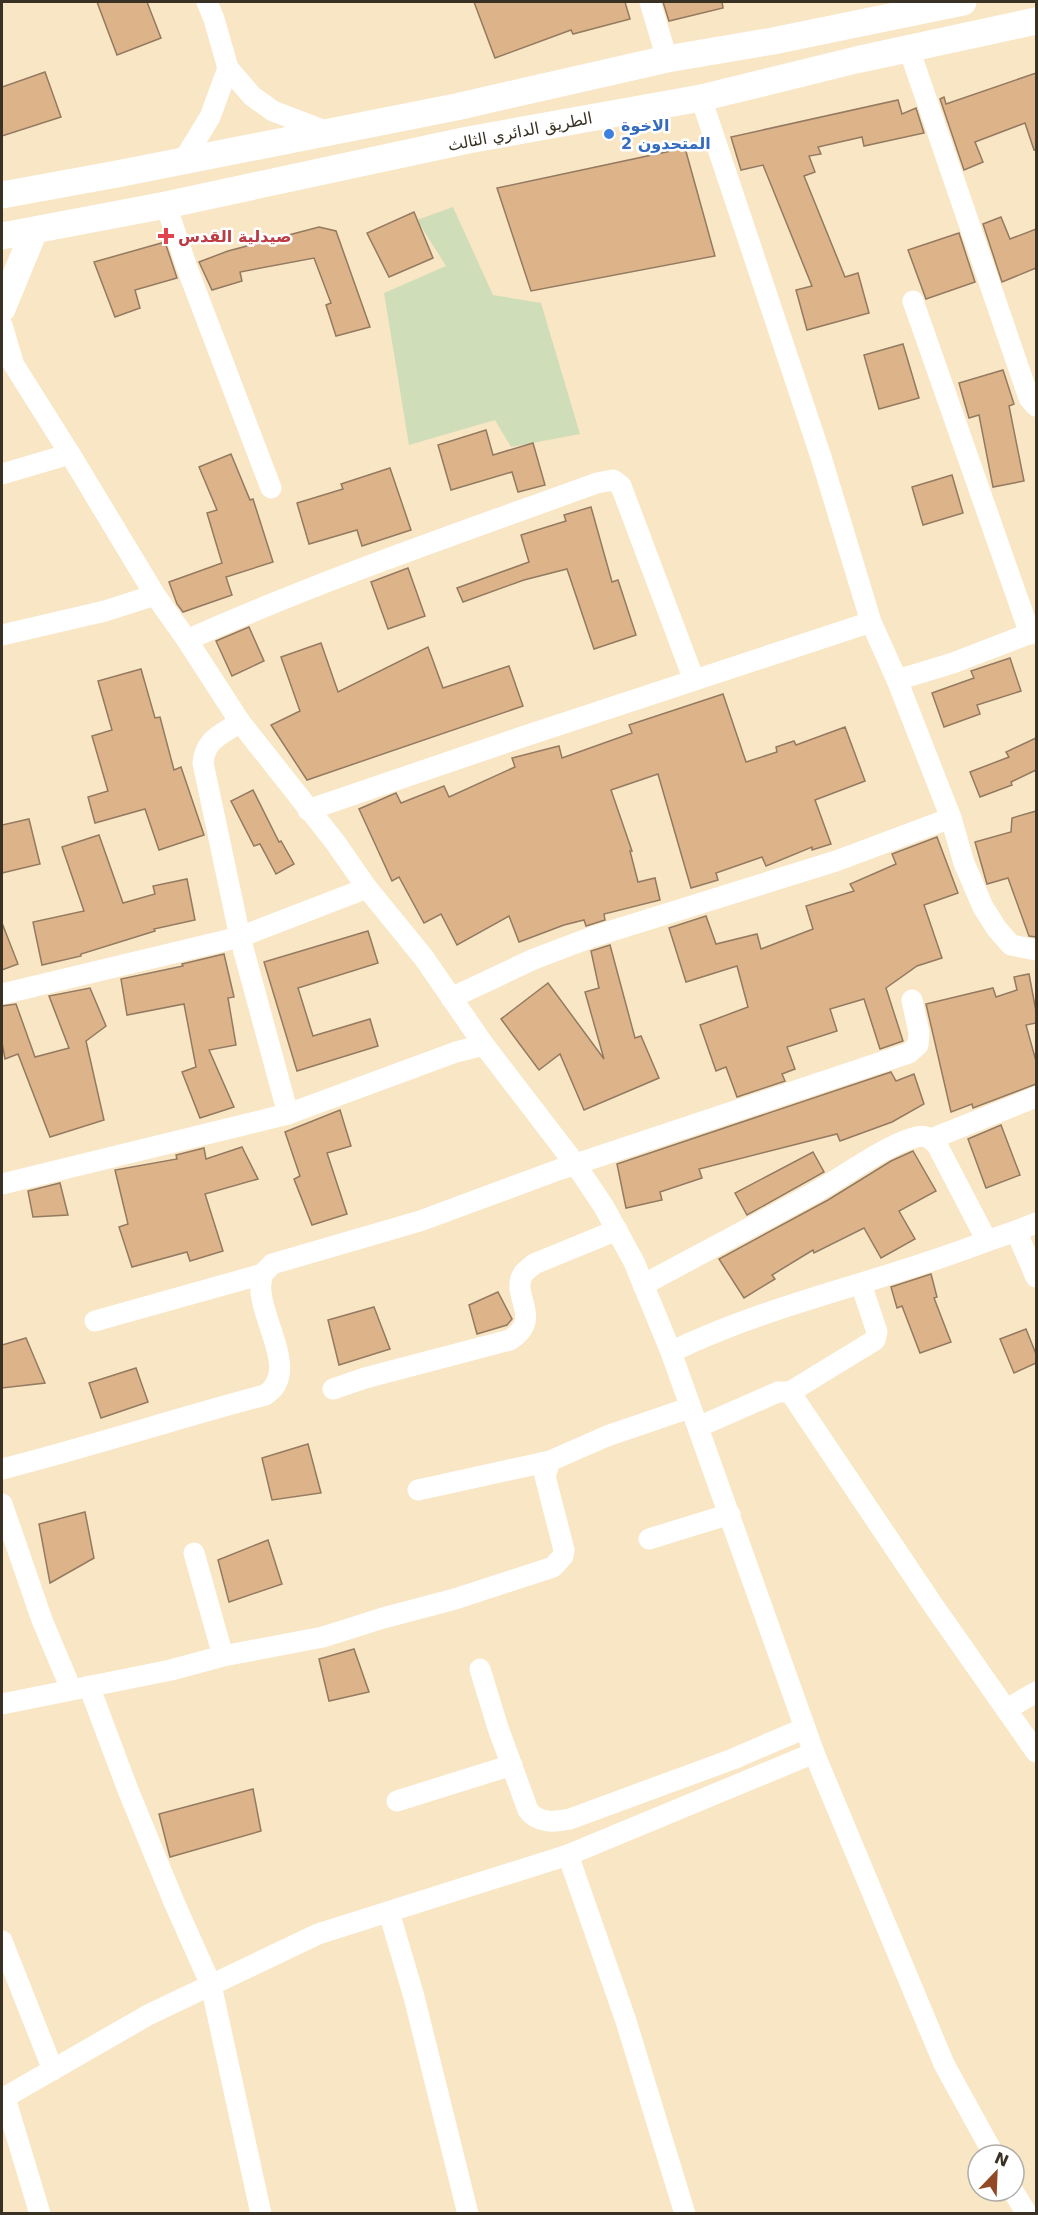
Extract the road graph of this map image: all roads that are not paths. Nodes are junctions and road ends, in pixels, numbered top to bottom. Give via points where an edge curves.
1 (207, 2) edge
2 (650, 2) edge
3 (963, 2) edge
4 (1036, 21) edge
5 (909, 49) junction
6 (667, 59) junction
7 (228, 68) junction
8 (701, 98) junction
9 (328, 132) junction
10 (183, 161) junction
11 (2, 195) edge
12 (166, 205) junction
13 (34, 231) junction
14 (2, 237) edge
15 (913, 301) dead end
16 (2, 309) edge
17 (2, 326) edge
18 (7, 354) edge
19 (1036, 406) edge
20 (70, 454) junction
21 (2, 474) edge
22 (271, 488) dead end
23 (155, 595) junction
24 (871, 622) junction
25 (1033, 632) edge
26 (2, 635) edge
27 (187, 640) junction
28 (694, 680) junction
29 (897, 680) junction
30 (240, 722) junction
31 (308, 810) junction
32 (951, 818) junction
33 (367, 888) junction
34 (240, 937) junction
35 (1036, 950) edge
36 (2, 994) edge
37 (451, 998) junction
38 (912, 1000) dead end
39 (484, 1045) junction
40 (1036, 1097) edge
41 (288, 1114) junction
42 (931, 1139) junction
43 (576, 1165) junction
44 (2, 1184) edge
45 (1036, 1223) edge
46 (616, 1230) junction
47 (1016, 1231) junction
48 (987, 1241) junction
49 (263, 1274) junction
50 (1036, 1277) edge
51 (861, 1284) junction
52 (643, 1285) junction
53 (95, 1322) dead end
54 (671, 1352) junction
55 (333, 1389) dead end
56 (790, 1392) junction
57 (694, 1417) junction
58 (550, 1461) junction
59 (2, 1469) edge
60 (418, 1490) dead end
61 (2, 1504) edge
62 (730, 1514) junction
63 (649, 1539) dead end
64 (194, 1554) dead end
65 (223, 1656) junction
66 (480, 1670) dead end
67 (80, 1688) junction
68 (1036, 1692) edge
69 (2, 1704) edge
70 (1007, 1709) junction
71 (805, 1728) junction
72 (1036, 1752) edge
73 (814, 1753) junction
74 (512, 1765) junction
75 (397, 1801) dead end
76 (568, 1855) junction
77 (389, 1912) junction
78 (2, 1941) edge
79 (211, 1985) junction
80 (53, 2070) junction
81 (3, 2098) edge
82 (987, 2143) edge
83 (39, 2214) edge
84 (261, 2214) edge
85 (468, 2214) edge
86 (685, 2214) edge

1 - 7 street
2 - 6 street
3 - 6 main road
4 - 5 main road, الطريق الدائري الثالث
5 - 8 main road, الطريق الدائري الثالث
5 - 19 street via 1029,398
6 - 9 main road
7 - 9 street via 252,96 273,111
7 - 10 street via 210,117
8 - 12 main road, الطريق الدائري الثالث via 457,143
8 - 24 street via 821,457
9 - 10 main road
10 - 11 main road
12 - 13 main road, الطريق الدائري الثالث
12 - 22 street
13 - 14 main road, الطريق الدائري الثالث
13 - 16 main road
15 - 25 street
17 - 18 street
18 - 20 street
20 - 21 street
20 - 23 street
23 - 26 street
23 - 27 street
24 - 28 street
24 - 29 street
25 - 29 street
27 - 28 street via 336,577 614,480 621,486
27 - 30 street
28 - 31 street
29 - 32 street
30 - 31 street
30 - 34 street via 211,741 204,751
31 - 33 street
32 - 35 street via 974,888 997,929 1011,945
32 - 37 street via 837,861 592,937
33 - 34 street
33 - 37 street
34 - 36 street
34 - 41 street
37 - 39 street
38 - 43 street via 919,1033 918,1045 909,1053
39 - 41 street
39 - 43 street
40 - 42 street
41 - 44 street
42 - 48 street via 951,1169
42 - 52 street via 922,1136 902,1143
43 - 46 street
43 - 49 street via 420,1221 273,1264
45 - 47 street
46 - 52 street
46 - 55 street via 534,1264 523,1274 526,1318 523,1330 510,1340
47 - 48 street
47 - 50 street
48 - 51 street
49 - 53 street
49 - 59 street via 264,1302 280,1358 273,1390
51 - 54 street via 788,1306
51 - 56 street via 877,1332 875,1340
52 - 54 street
54 - 57 street
56 - 57 street via 778,1392
56 - 70 street
57 - 58 street via 607,1436
57 - 62 street
58 - 60 street
58 - 65 street via 545,1476 564,1550 553,1567 323,1637
61 - 67 street via 42,1620
62 - 63 street
62 - 71 street
64 - 65 street
65 - 67 street
66 - 74 street
67 - 69 street
67 - 79 street
68 - 70 street
70 - 72 street
71 - 73 street
71 - 74 street via 733,1760 570,1819 543,1820 532,1815
73 - 76 street
73 - 82 street via 944,2064
74 - 75 street
76 - 77 street
76 - 86 street via 626,2021
77 - 79 street via 318,1934
77 - 85 street
78 - 80 street
79 - 80 street via 148,2015
79 - 84 street
80 - 81 street
81 - 83 street

